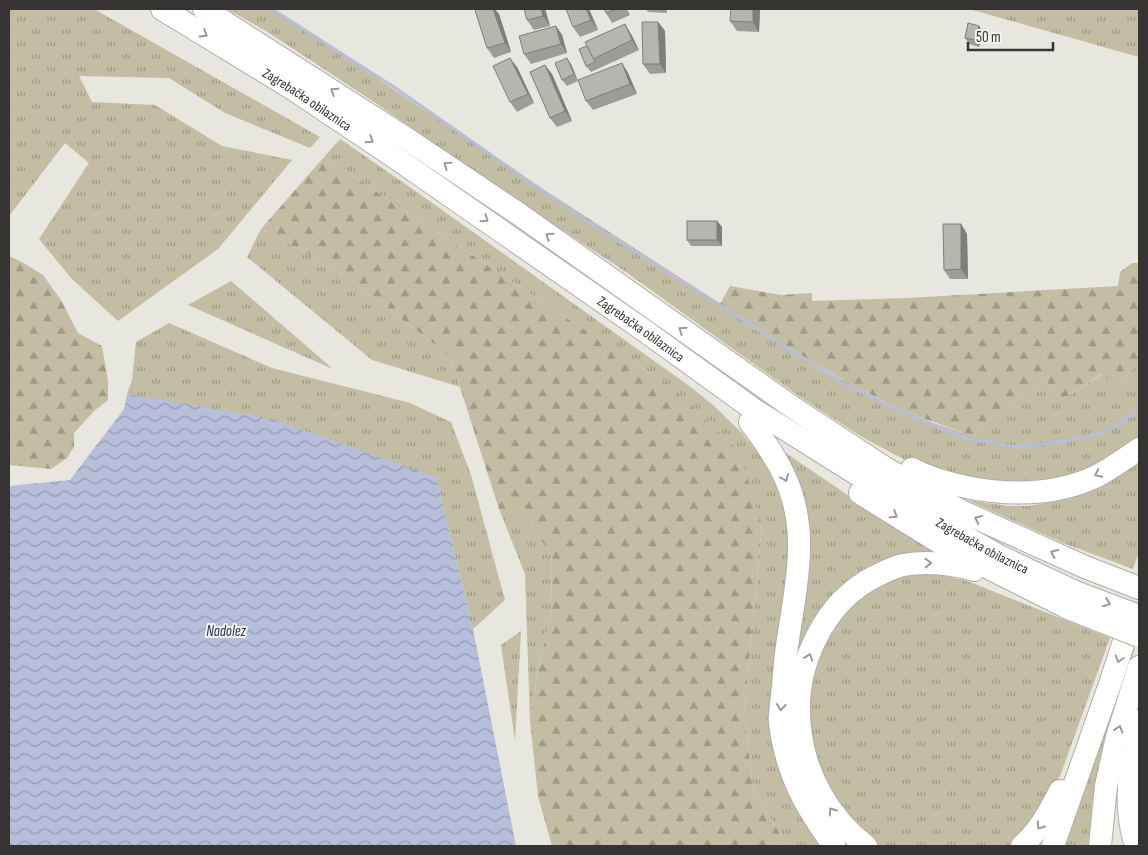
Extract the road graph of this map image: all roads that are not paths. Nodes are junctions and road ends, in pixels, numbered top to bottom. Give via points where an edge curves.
1 (162, 9) edge
2 (204, 9) edge
3 (645, 331) junction
4 (722, 358) junction
5 (750, 422) junction
6 (1139, 449) edge
7 (1139, 588) edge
8 (1139, 596) edge
9 (1064, 600) junction
10 (1139, 616) edge
11 (1139, 636) edge
12 (1139, 667) edge
13 (1139, 718) edge
14 (1077, 779) junction
15 (834, 846) edge
16 (866, 846) edge
17 (1022, 846) edge
18 (1053, 846) edge
19 (1100, 846) edge
20 (1113, 846) edge
21 (1136, 846) edge

1 -> 3 highway, Zagrebačka obilaznica via 386,150
4 -> 2 highway, Zagrebačka obilaznica via 428,153
3 - 5 highway via 661,352
3 - 9 highway, Zagrebačka obilaznica via 753,408 876,486 999,556
6 -> 4 highway via 1097,476 1046,491 1020,494 990,492 944,482 890,458
7 -> 4 highway, Zagrebačka obilaznica via 961,511 894,473
5 -> 9 highway via 946,547
5 -> 15 highway via 784,474 799,526 798,578 780,721 785,749 798,791
8 -> 14 highway
9 -> 10 highway, Zagrebačka obilaznica, bridge
9 - 11 highway, bridge
16 -> 9 highway via 847,829 824,799 808,768 802,746 801,682 813,644 831,613 844,598 871,578 902,565 920,563 956,565
19 -> 12 highway via 1106,786
13 - 20 highway via 1126,766
13 - 21 highway via 1129,794
14 -> 17 highway via 1062,788 1047,816
14 - 18 highway

